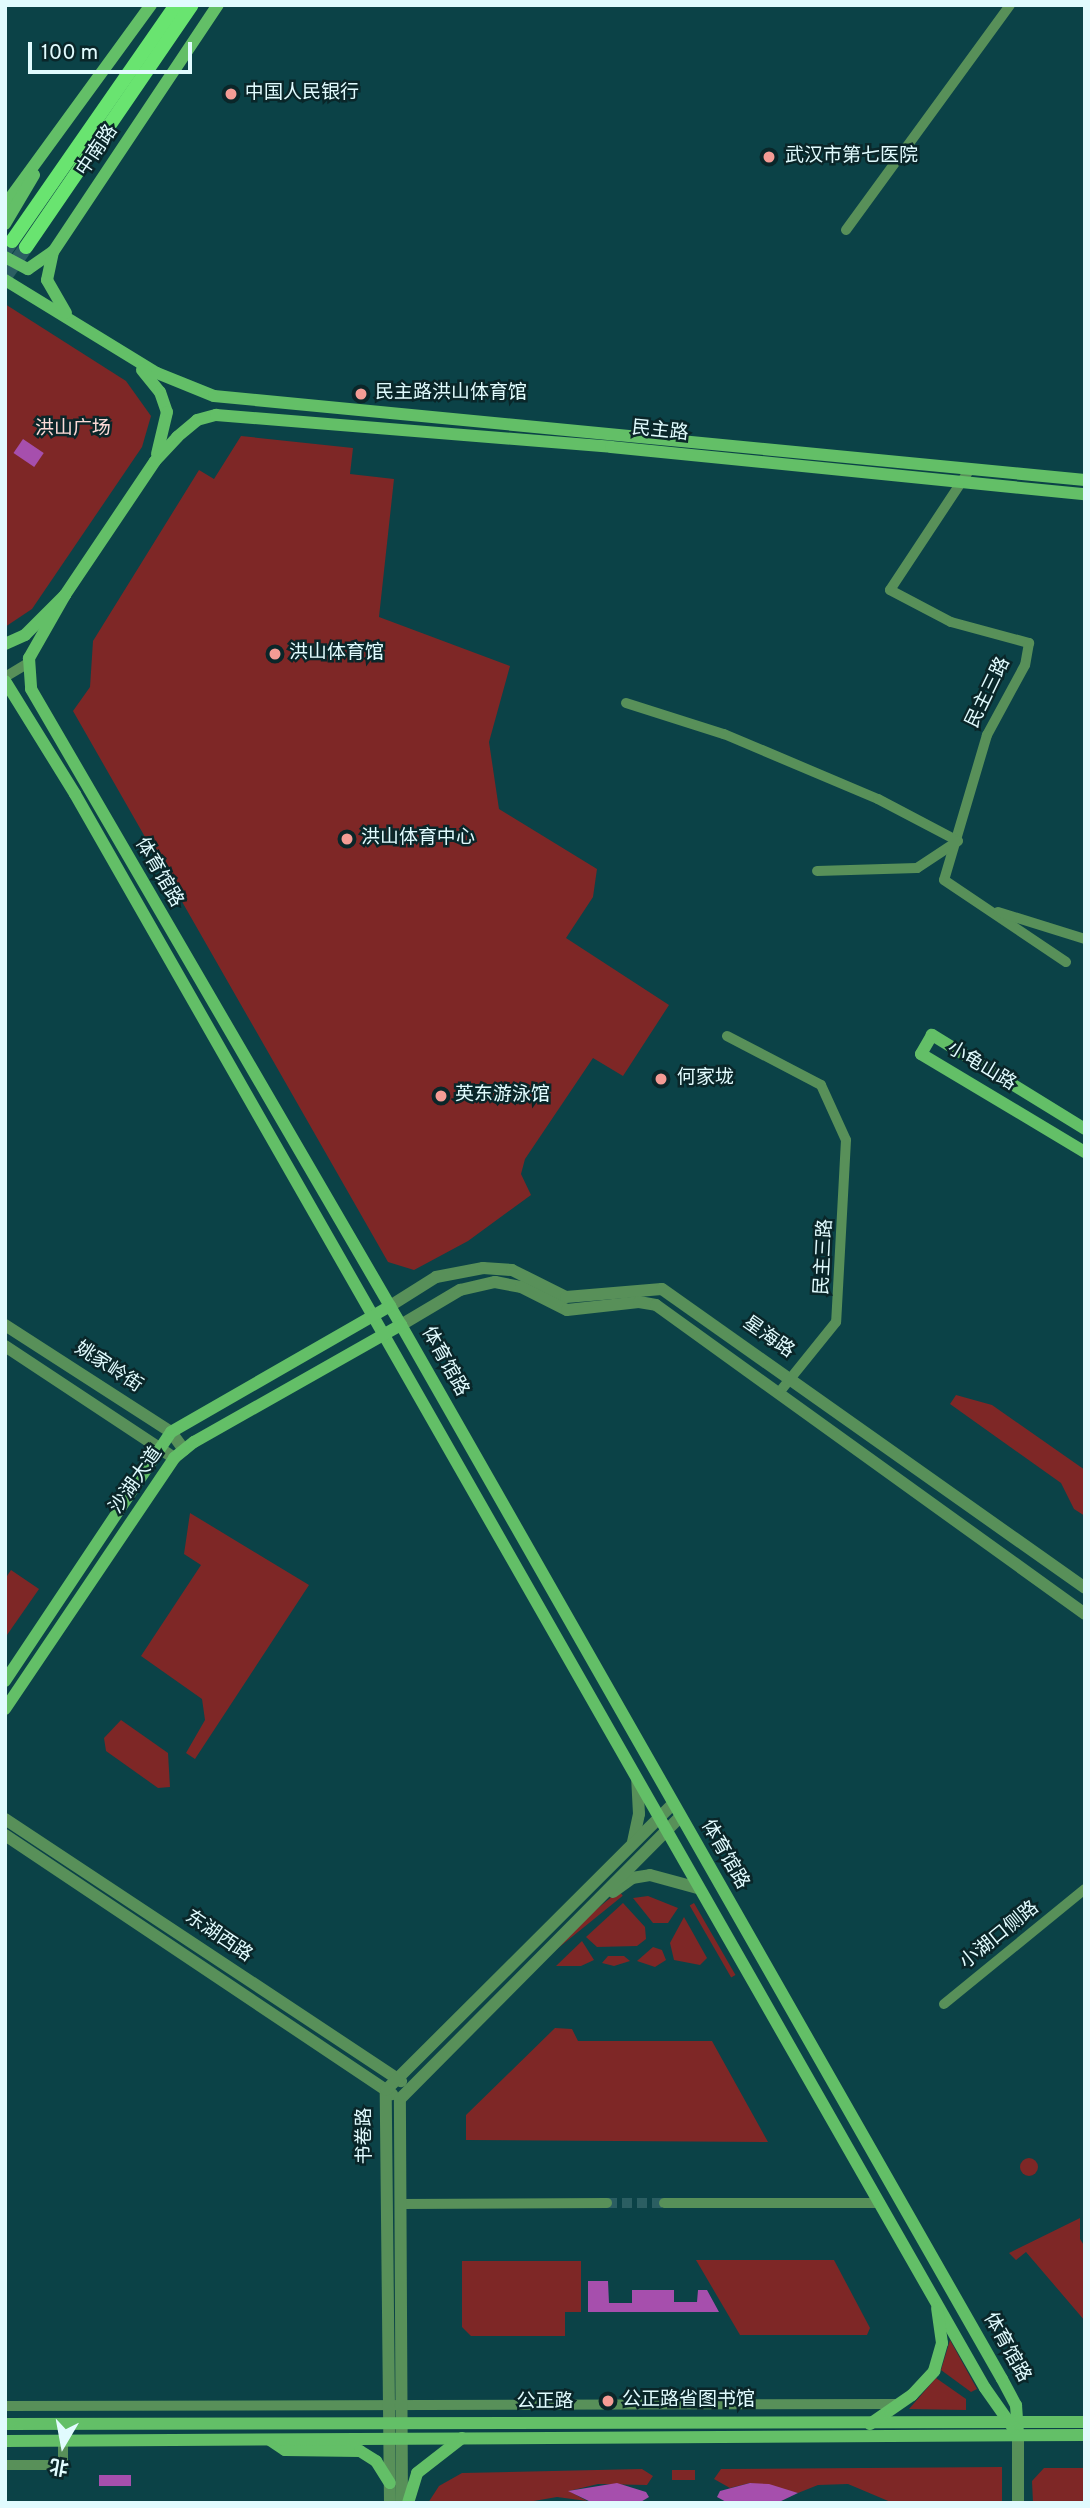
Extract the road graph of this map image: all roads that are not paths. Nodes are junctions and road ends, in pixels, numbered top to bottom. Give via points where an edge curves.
1 (151, 5) edge
2 (176, 5) edge
3 (192, 5) edge
4 (218, 5) edge
5 (1010, 5) edge
6 (36, 168) junction
7 (5, 205) edge
8 (5, 224) edge
9 (846, 230) dead end
10 (53, 251) junction
11 (5, 257) edge
12 (5, 279) edge
13 (72, 322) junction
14 (131, 359) junction
15 (155, 461) junction
16 (970, 468) junction
17 (1085, 480) edge
18 (964, 482) junction
19 (1085, 494) edge
20 (65, 595) junction
21 (5, 644) edge
22 (28, 663) junction
23 (5, 679) edge
24 (626, 703) dead end
25 (958, 841) junction
26 (817, 871) dead end
27 (985, 908) junction
28 (1085, 939) edge
29 (1066, 962) dead end
30 (727, 1036) dead end
31 (1085, 1129) edge
32 (1085, 1152) edge
33 (390, 1306) junction
34 (372, 1317) junction
35 (5, 1325) edge
36 (401, 1325) junction
37 (383, 1335) junction
38 (5, 1346) edge
39 (791, 1378) junction
40 (778, 1394) junction
41 (171, 1432) junction
42 (160, 1449) junction
43 (179, 1454) junction
44 (1085, 1588) edge
45 (1085, 1614) edge
46 (5, 1681) edge
47 (5, 1709) edge
48 (637, 1781) junction
49 (673, 1804) junction
50 (680, 1817) junction
51 (658, 1818) junction
52 (5, 1819) edge
53 (665, 1831) junction
54 (5, 1835) edge
55 (633, 1843) junction
56 (698, 1888) junction
57 (1081, 1892) edge
58 (600, 1897) junction
59 (1085, 1905) edge
60 (944, 2004) dead end
61 (395, 2078) junction
62 (410, 2087) junction
63 (386, 2090) junction
64 (400, 2099) junction
65 (607, 2203) tunnel mouth
66 (664, 2203) tunnel mouth
67 (880, 2203) junction
68 (401, 2204) junction
69 (937, 2300) junction
70 (396, 2402) junction
71 (899, 2404) junction
72 (5, 2406) edge
73 (396, 2421) junction
74 (1085, 2422) edge
75 (5, 2424) edge
76 (870, 2424) junction
77 (1014, 2427) junction
78 (1085, 2435) edge
79 (396, 2438) junction
80 (462, 2438) junction
81 (270, 2439) junction
82 (5, 2441) edge
83 (63, 2441) junction
84 (5, 2465) edge
85 (390, 2483) junction
86 (390, 2503) edge
87 (402, 2503) edge
88 (408, 2503) edge
89 (1018, 2503) edge

1 - 6 main road
2 - 3 main road, 中南路 via 19,244
4 - 10 main road, 中南路
5 - 9 street
6 - 7 main road
6 - 8 main road via 33,183
10 - 11 main road via 28,269
10 - 13 main road, 中南路 via 47,274 49,289
12 - 13 main road
13 - 14 main road
14 - 15 main road via 160,392 167,412
14 - 16 main road, 民主路 via 194,390 231,398
15 - 18 main road, 民主路 via 197,420 230,415
15 - 20 main road
16 - 17 main road, 民主路
16 - 18 street, 民主三路
18 - 19 main road, 民主路
18 - 25 street, 民主三路 via 890,590 951,622 1029,643 1025,665 987,735
20 - 21 main road via 25,635
20 - 22 main road
22 - 23 street
22 - 33 main road, 体育馆路 via 31,689
23 - 34 main road, 体育馆路
24 - 25 street via 724,734 878,799
25 - 26 street via 917,868
25 - 27 street, 民主三路 via 944,880
27 - 28 street
27 - 29 street
30 - 39 street, 民主三路 via 821,1085 846,1140 836,1322
31 - 32 main road, 小龟山路 via 932,1035 921,1054
33 - 34 main road, 沙湖大道
33 - 36 main road, 体育馆路
33 - 39 street, 星海路 via 436,1277 483,1268 512,1270 566,1297 662,1289
34 - 37 main road, 体育馆路
34 - 41 main road, 沙湖大道
35 - 41 street, 姚家岭街
36 - 37 main road, 沙湖大道
36 - 40 street, 星海路 via 460,1290 495,1282 516,1285 567,1310 648,1303 674,1315
36 - 49 main road, 体育馆路
37 - 43 main road, 沙湖大道
37 - 48 main road, 体育馆路
38 - 42 street, 姚家岭街
39 - 40 street, 民主三路
39 - 44 street, 星海路
40 - 45 street, 星海路
41 - 42 main road, 沙湖大道
41 - 43 street, 姚家岭街
42 - 43 street, 姚家岭街
42 - 46 main road, 沙湖大道
43 - 47 main road, 沙湖大道
48 - 51 main road, 体育馆路
48 - 55 street via 639,1814
49 - 50 main road, 体育馆路
49 - 51 street, 书卷路
50 - 53 street, 书卷路
50 - 77 main road, 体育馆路 via 1002,2379 1016,2405
51 - 53 main road, 体育馆路
51 - 55 street, 书卷路
52 - 61 street, 东湖西路
53 - 56 main road, 体育馆路
53 - 58 street, 书卷路
54 - 63 street, 东湖西路
55 - 61 street, 书卷路
56 - 58 street via 643,1876
56 - 67 main road, 体育馆路
57 - 59 street, 小湖口侧路
57 - 60 street, 小湖口侧路
58 - 62 street, 书卷路
61 - 62 street, 东湖西路
61 - 63 street, 书卷路
62 - 64 street, 书卷路
63 - 64 street, 东湖西路
63 - 70 street, 书卷路
64 - 68 street, 书卷路
65 - 68 street
66 - 67 street
67 - 69 main road, 体育馆路
68 - 70 street, 书卷路
69 - 71 main road via 939,2360 925,2384
69 - 77 main road, 体育馆路
70 - 71 street
70 - 72 street
70 - 73 street, 书卷路
71 - 76 main road
73 - 75 main road, 公正路
73 - 76 main road, 公正路
73 - 79 street, 书卷路
74 - 77 main road, 公正路
76 - 77 main road, 公正路
77 - 78 main road, 公正路
77 - 80 main road, 公正路
77 - 89 street
79 - 80 main road, 公正路
79 - 81 main road, 公正路
79 - 85 street, 书卷路
79 - 87 street, 书卷路
80 - 88 main road via 417,2473
81 - 83 main road, 公正路
81 - 85 main road via 285,2450 360,2451 376,2461
82 - 83 main road, 公正路
83 - 84 street via 63,2465
85 - 86 street, 书卷路

